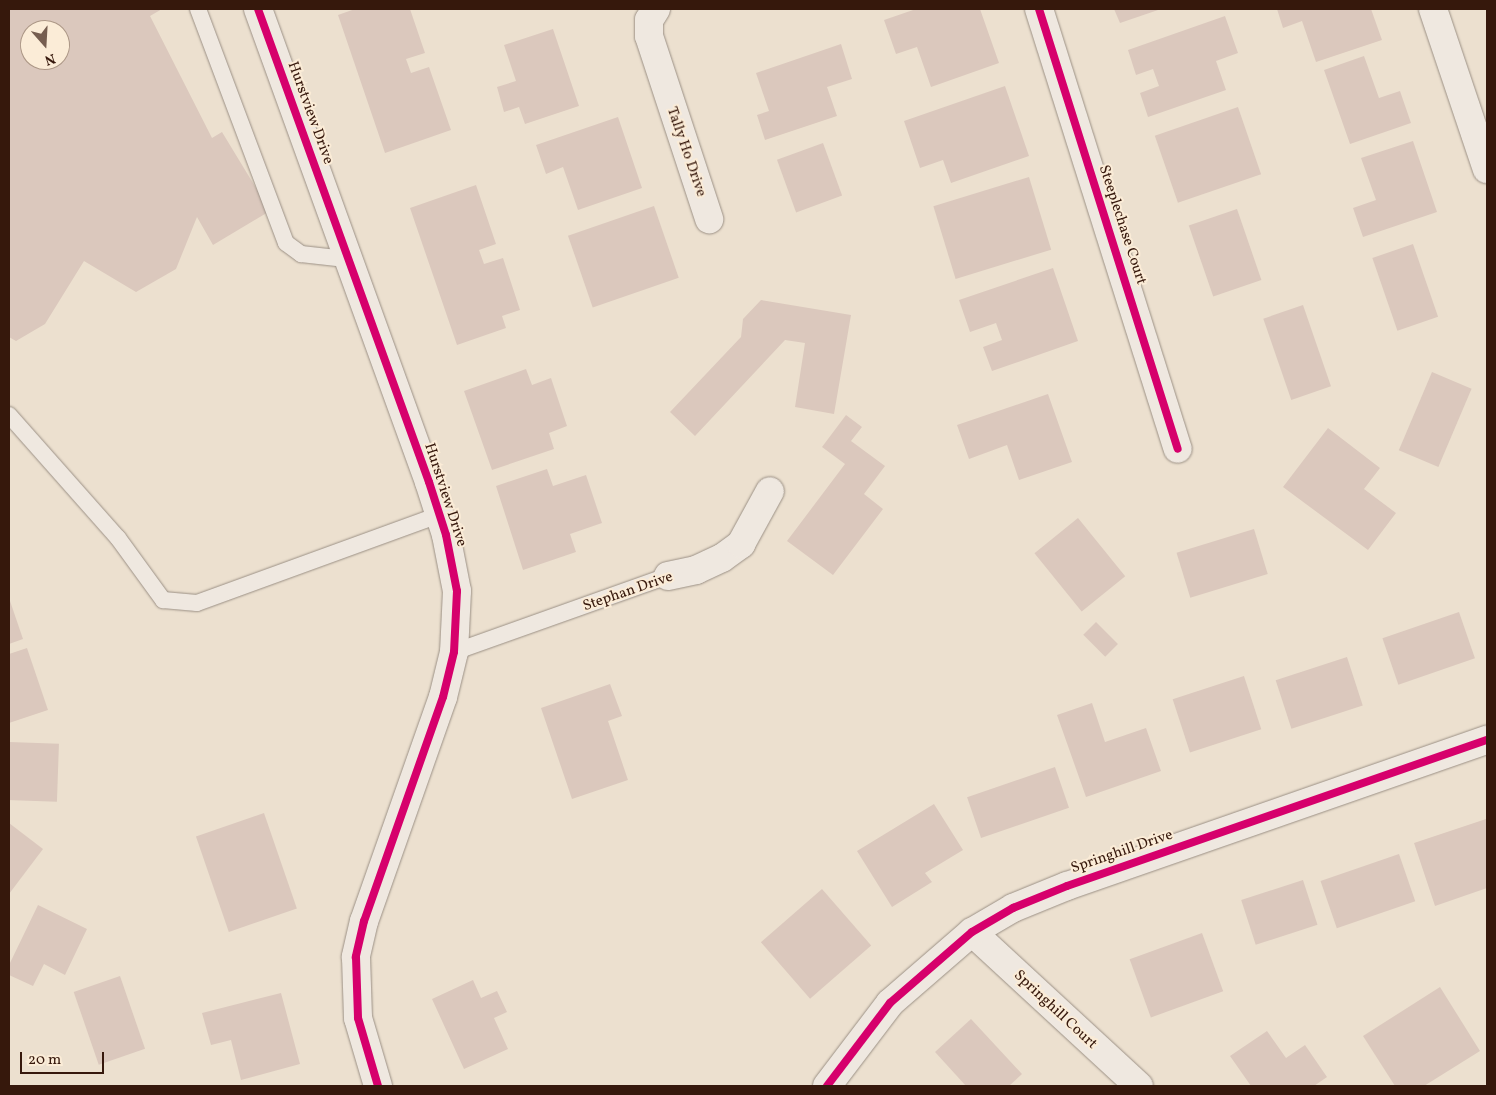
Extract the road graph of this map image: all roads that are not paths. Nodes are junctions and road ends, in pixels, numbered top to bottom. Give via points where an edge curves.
1 (198, 9) edge
2 (258, 9) edge
3 (656, 9) edge
4 (1039, 9) edge
5 (1433, 9) edge
6 (1487, 169) edge
7 (709, 219) dead end
8 (346, 259) junction
9 (9, 415) edge
10 (1178, 449) dead end
11 (770, 491) dead end
12 (439, 515) junction
13 (668, 576) joint
14 (454, 652) junction
15 (1487, 740) edge
16 (972, 932) junction
17 (378, 1086) edge
18 (827, 1086) edge
19 (1139, 1086) edge

1 - 8 lane via 286,243 301,254
2 - 8 street, Hurstview Drive
3 - 7 street, Tally Ho Drive via 649,20 649,36
4 - 10 street, Steeplechase Court
5 - 6 street
8 - 12 street, Hurstview Drive
9 - 12 lane via 118,538 163,600 197,603
11 - 13 street, Stephan Drive via 741,544 722,558 696,570
12 - 14 street, Hurstview Drive via 457,591
13 - 14 lane, Stephan Drive
14 - 17 street, Hurstview Drive via 444,698 364,922 356,957 358,1018
15 - 16 street, Springhill Drive via 1067,886 1013,908
16 - 18 street, Springhill Drive via 890,1003
16 - 19 street, Springhill Court

